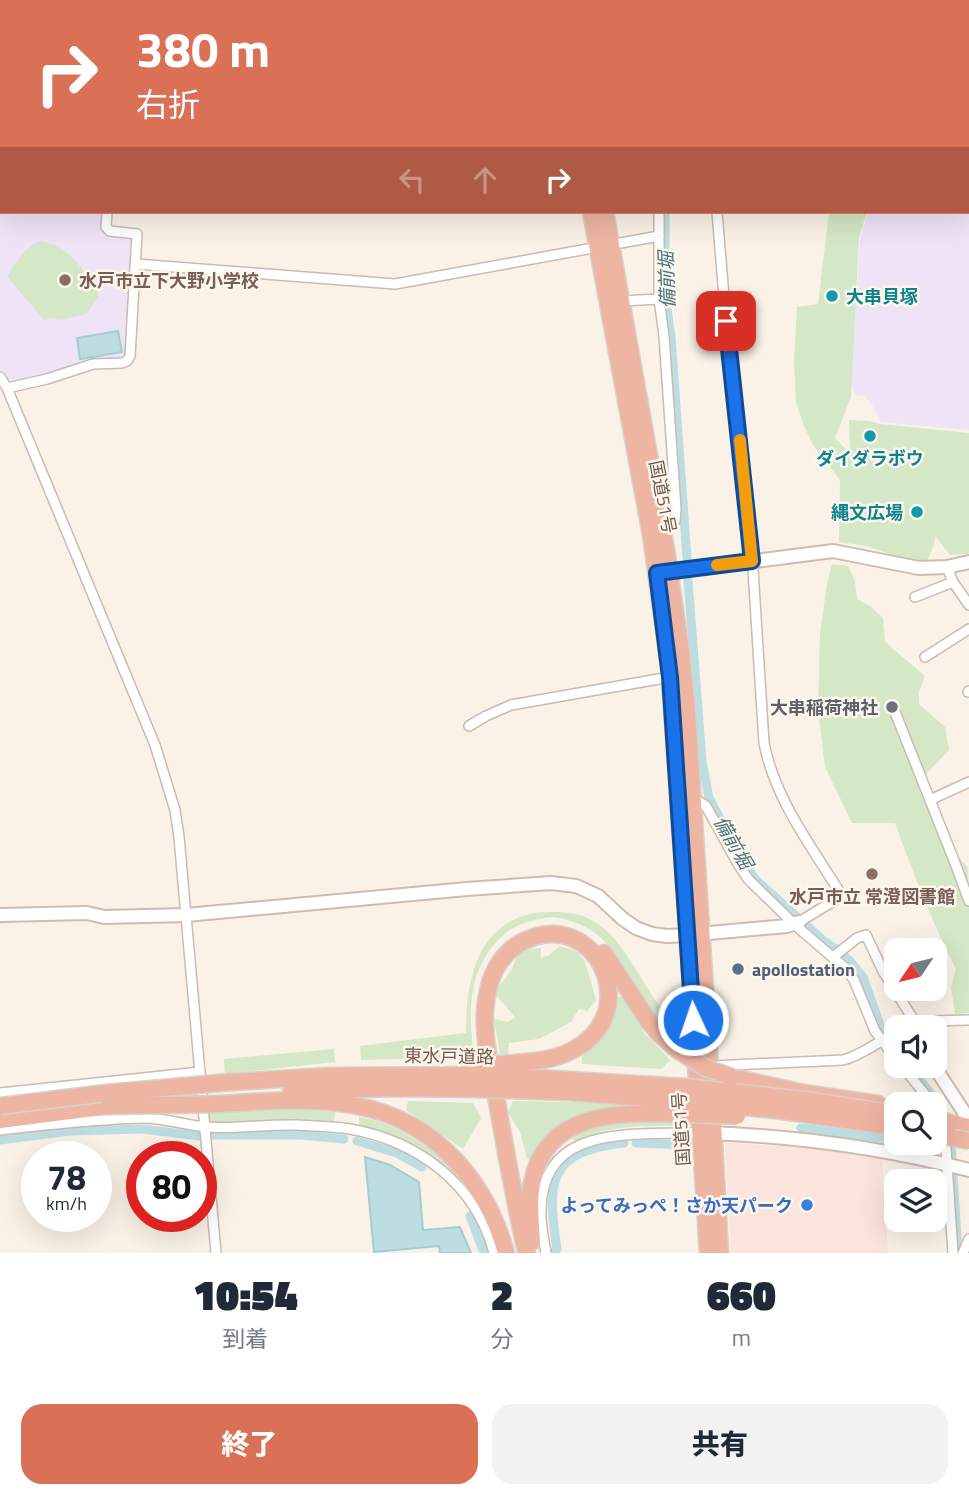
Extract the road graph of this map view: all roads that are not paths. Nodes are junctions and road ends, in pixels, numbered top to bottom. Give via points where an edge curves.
1 (107, 214) edge
2 (593, 214) edge
3 (605, 214) edge
4 (659, 214) edge
5 (717, 214) edge
6 (659, 236) junction
7 (604, 245) junction
8 (136, 264) junction
9 (659, 299) junction
10 (621, 301) junction
11 (0, 377) edge
12 (7, 388) junction
13 (662, 527) junction
14 (752, 561) junction
15 (969, 562) edge
16 (947, 567) junction
17 (676, 571) junction
18 (953, 582) junction
19 (915, 597) dead end
20 (969, 605) edge
21 (969, 629) edge
22 (925, 657) dead end
23 (670, 677) junction
24 (895, 712) dead end
25 (469, 726) dead end
26 (969, 782) edge
27 (930, 800) junction
28 (692, 802) junction
29 (969, 901) edge
30 (0, 915) edge
31 (186, 915) junction
32 (800, 921) junction
33 (694, 935) junction
34 (839, 953) junction
35 (969, 1020) edge
36 (883, 1039) joint
37 (710, 1066) junction
38 (200, 1072) junction
39 (475, 1076) junction
40 (503, 1077) junction
41 (912, 1078) edge
42 (942, 1078) edge
43 (923, 1092) edge
44 (0, 1093) edge
45 (219, 1095) junction
46 (687, 1101) junction
47 (884, 1105) edge
48 (0, 1106) edge
49 (884, 1112) edge
50 (0, 1120) edge
51 (969, 1120) edge
52 (947, 1122) edge
53 (205, 1127) junction
54 (884, 1127) edge
55 (969, 1127) edge
56 (0, 1130) edge
57 (707, 1133) junction
58 (947, 1137) edge
59 (969, 1141) edge
60 (947, 1153) edge
61 (950, 1165) junction
62 (969, 1170) edge
63 (969, 1240) edge
64 (216, 1253) edge
65 (494, 1253) edge
66 (506, 1253) edge
67 (518, 1253) edge
68 (529, 1253) edge
69 (546, 1253) edge
70 (708, 1253) edge
71 (720, 1253) edge
72 (953, 1253) edge
73 (963, 1253) edge

1 - 8 street via 110,231 137,234
2 - 7 highway, 国道51号
3 - 7 highway, 国道51号
4 - 6 street
5 - 14 street
6 - 7 street
6 - 9 street
7 - 8 street via 387,284
7 - 10 highway, 国道51号
7 - 17 highway, 国道51号
8 - 12 street via 127,361 93,364
9 - 10 street
9 - 13 street via 676,509 676,521
10 - 13 highway, 国道51号
11 - 12 street
12 - 31 street via 155,745 180,837
13 - 17 highway, 国道51号
14 - 16 street via 833,551 911,567
14 - 17 street
14 - 32 street via 766,757 782,799 842,895
15 - 16 street
16 - 18 street
17 - 23 highway, 国道51号
17 - 28 highway, 国道51号
18 - 19 street
18 - 20 street
21 - 22 street
23 - 25 street via 511,705
23 - 33 highway, 国道51号
24 - 27 street
26 - 27 street
27 - 29 street
28 - 32 street via 706,806 748,879
28 - 33 highway, 国道51号
30 - 31 street
31 - 33 street via 564,884 598,896 636,928 667,936
31 - 38 street
32 - 33 street
32 - 34 street
33 - 37 highway, 国道51号
33 - 57 highway, 国道51号
34 - 35 street via 866,934 913,1019 913,1027 930,1021
34 - 36 street
36 - 37 street via 844,1060
37 - 57 highway, 国道51号
38 - 44 street
38 - 53 street
39 - 40 highway, 東水戸道路, bridge
39 - 40 highway, bridge
39 - 45 highway, 東水戸道路 via 398,1088
39 - 45 highway, 東水戸道路 via 326,1072
40 - 46 highway, 東水戸道路 via 568,1092
40 - 68 highway via 582,1045 603,1022 608,1004 605,971 577,941 545,935 516,945 492,975 487,992 489,1056
41 - 43 street
42 - 51 street
45 - 48 highway, 東水戸道路, bridge via 106,1093
45 - 50 highway, bridge
45 - 66 highway via 335,1103 376,1111 411,1126 466,1171 488,1205
46 - 49 highway, 東水戸道路, bridge via 805,1100
46 - 54 highway, bridge via 784,1119
46 - 68 highway via 596,1118 554,1140 533,1179
47 - 67 highway, bridge via 741,1080 706,1068 668,1043 649,1022 610,959 592,940 564,928 529,930 501,946 487,967 477,999 488,1094
52 - 55 highway
53 - 56 street via 141,1118
53 - 64 street
53 - 65 street via 350,1129 401,1144 444,1170 465,1193 485,1225
57 - 61 street via 793,1138
57 - 69 street via 615,1136 569,1150 551,1168 542,1193
57 - 70 highway, 国道51号
57 - 71 highway, 国道51号
58 - 59 highway, bridge
60 - 61 street
61 - 62 street
61 - 72 street
63 - 73 street

